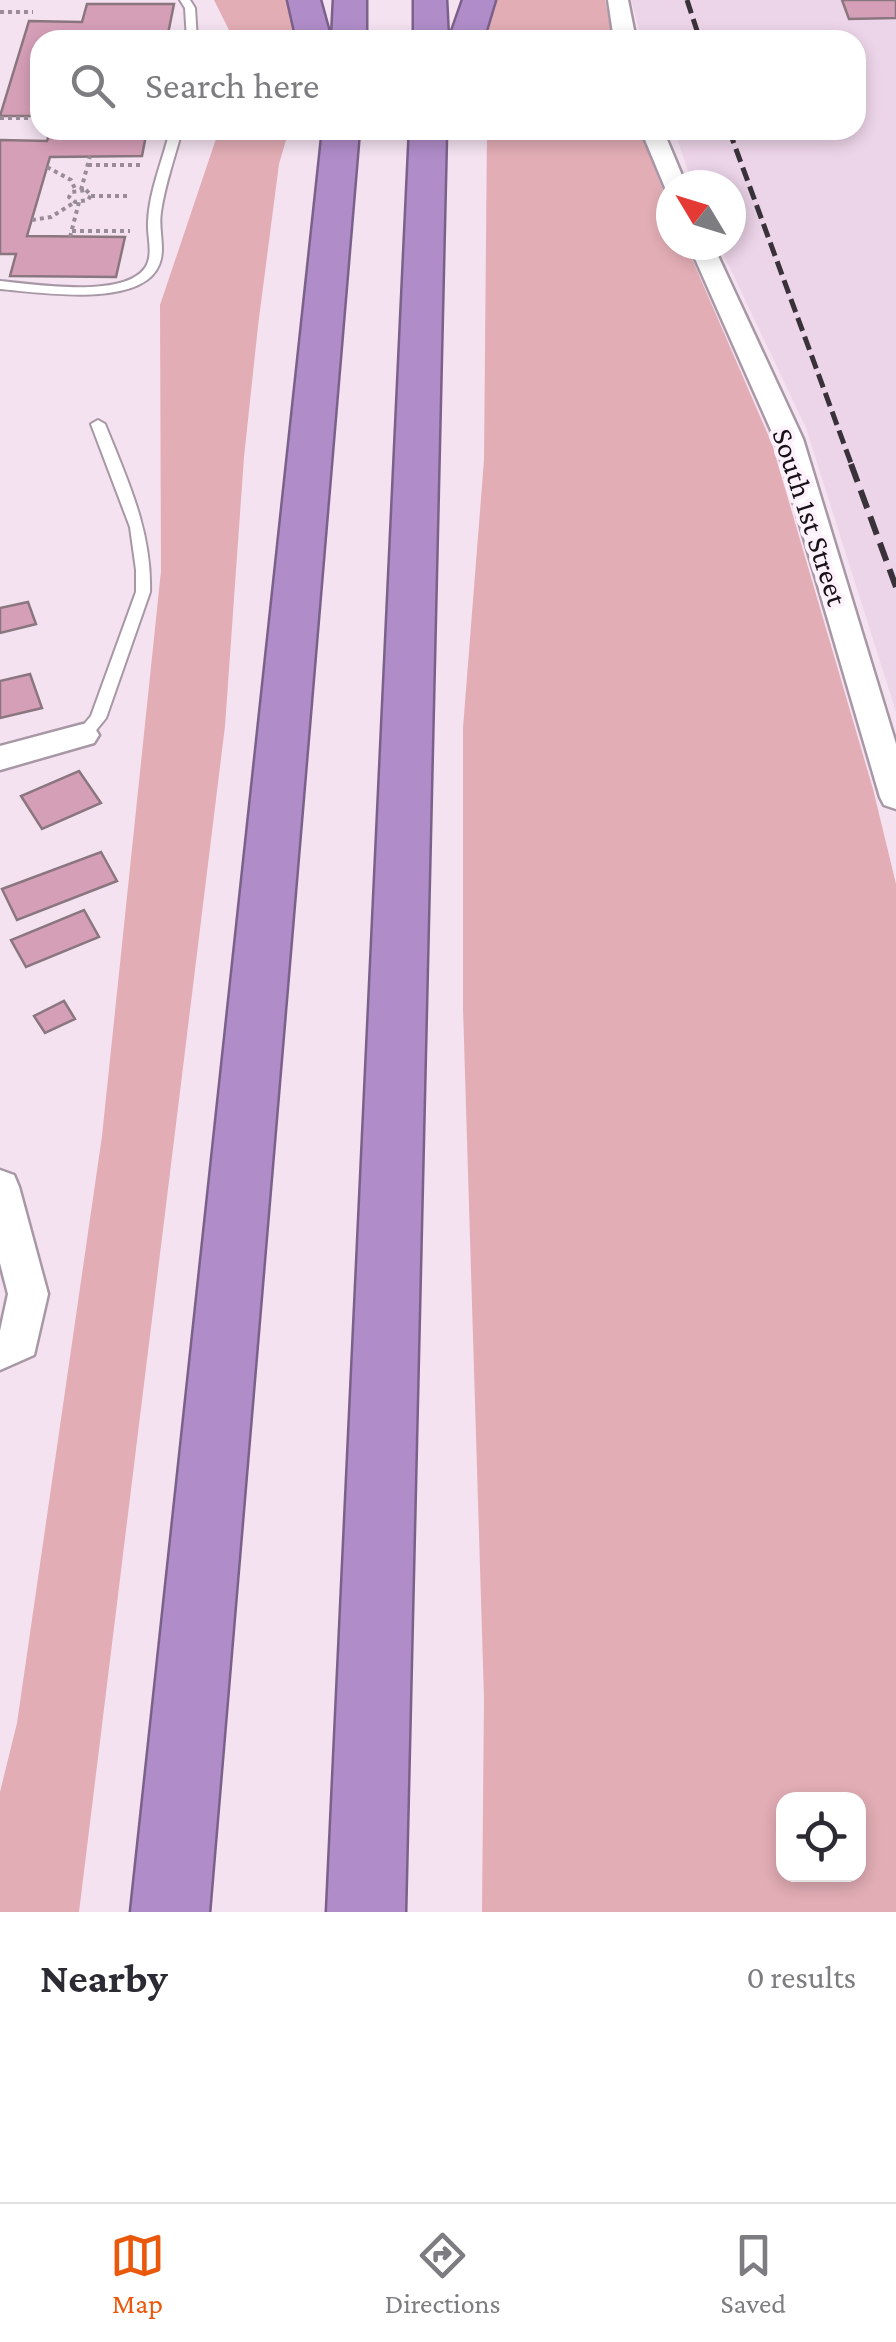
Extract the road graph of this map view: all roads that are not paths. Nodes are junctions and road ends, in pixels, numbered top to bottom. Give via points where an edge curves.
1 (185, 0) edge
2 (304, 0) edge
3 (350, 0) edge
4 (430, 0) edge
5 (479, 0) edge
6 (618, 0) edge
7 (191, 30) edge
8 (312, 30) edge
9 (349, 30) edge
10 (430, 30) edge
11 (469, 30) edge
12 (623, 30) edge
13 (174, 140) edge
14 (338, 140) edge
15 (431, 140) edge
16 (656, 140) edge
17 (668, 170) edge
18 (708, 260) edge
19 (0, 286) edge
20 (98, 424) dead end
21 (83, 735) joint
22 (0, 758) edge
23 (896, 797) edge
24 (0, 1186) edge
25 (10, 1346) edge
26 (170, 1912) edge
27 (366, 1912) edge

1 - 7 lane
2 - 8 highway
3 - 9 highway
4 - 10 highway
5 - 11 highway
6 - 12 street
13 - 19 lane via 154,222 157,253 145,276 102,290
14 - 26 highway
15 - 27 highway
16 - 17 street
18 - 23 street, South 1st Street via 789,440
20 - 21 lane via 138,524 144,578 98,718
21 - 22 street
24 - 25 street via 28,1294

